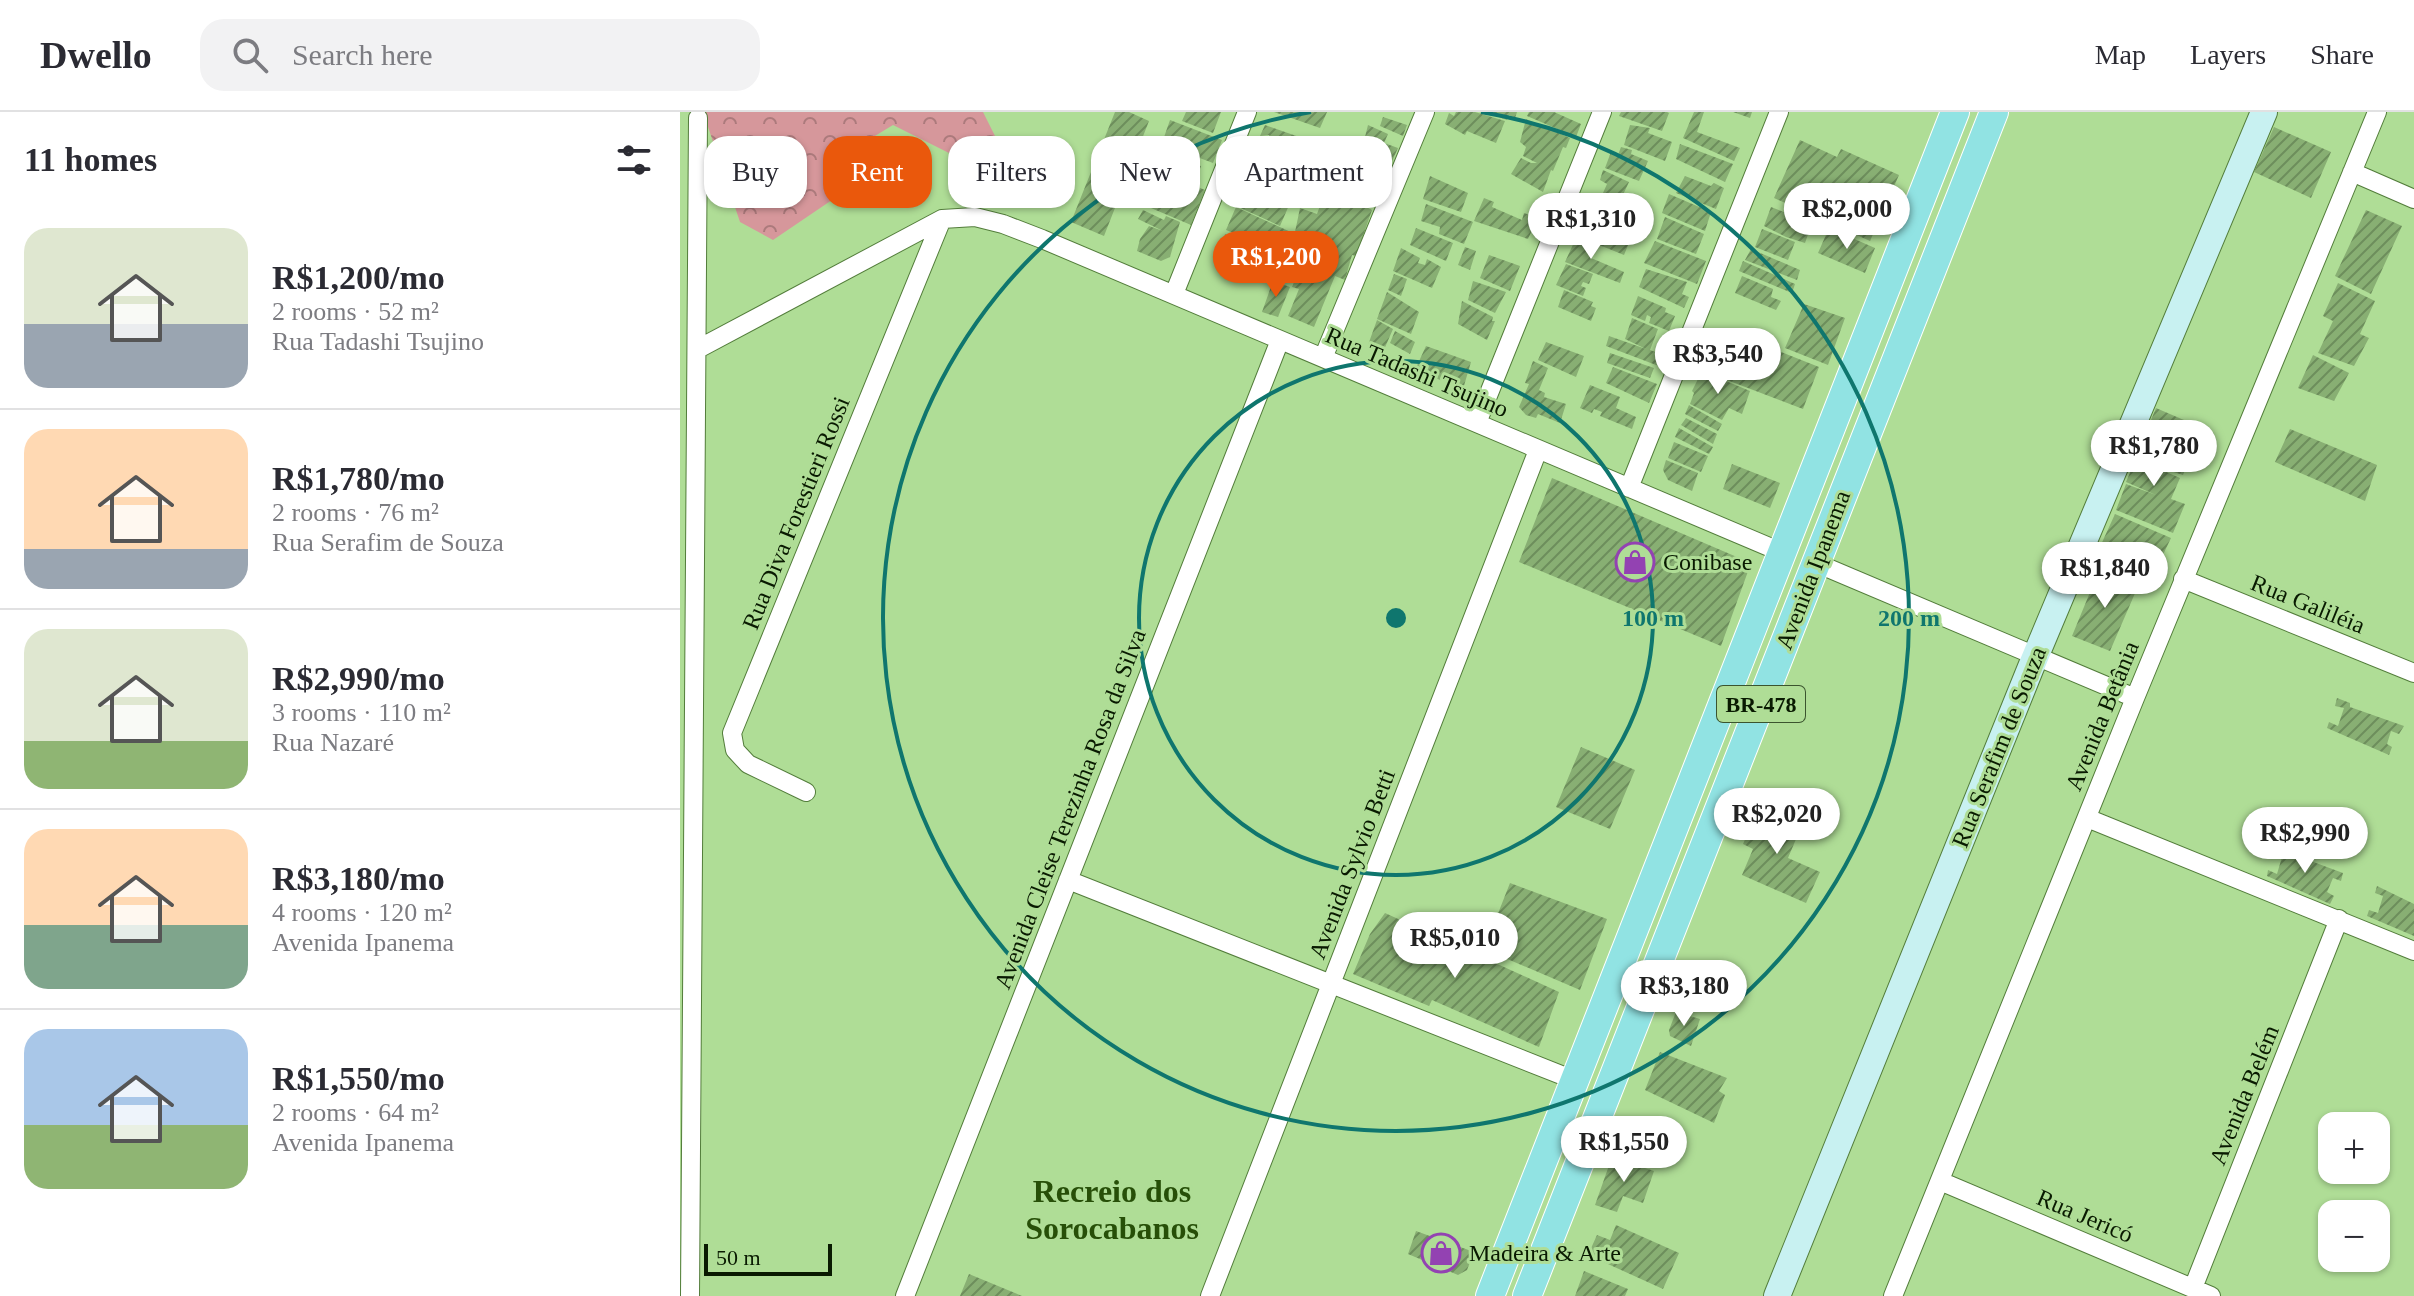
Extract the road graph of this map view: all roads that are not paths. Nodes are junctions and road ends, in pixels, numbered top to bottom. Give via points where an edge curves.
1 (1247, 112) edge
2 (1425, 112) edge
3 (1602, 112) edge
4 (1779, 112) edge
5 (1955, 112) edge
6 (1994, 112) edge
7 (2264, 112) edge
8 (2377, 112) edge
9 (698, 118) dead end
10 (2352, 172) junction
11 (2414, 199) edge
12 (942, 219) junction
13 (1174, 294) junction
14 (1280, 340) junction
15 (698, 349) junction
16 (1323, 358) junction
17 (1477, 423) junction
18 (1538, 450) junction
19 (1629, 488) junction
20 (1781, 552) junction
21 (1816, 563) junction
22 (2183, 579) junction
23 (2035, 656) junction
24 (2414, 673) edge
25 (2135, 698) junction
26 (806, 792) dead end
27 (2087, 818) junction
28 (1068, 880) junction
29 (2339, 919) junction
30 (2414, 951) edge
31 (1331, 984) junction
32 (1574, 1080) junction
33 (1940, 1181) junction
34 (2193, 1288) junction
35 (690, 1296) edge
36 (905, 1296) edge
37 (1210, 1296) edge
38 (1490, 1296) edge
39 (1527, 1296) edge
40 (1777, 1296) edge
41 (1893, 1296) edge
42 (2211, 1296) edge

1 - 13 street
2 - 16 street
3 - 17 street
4 - 19 street
5 - 20 main road, Avenida Ipanema / BR-478
6 - 21 main road, Avenida Ipanema / BR-478
7 - 23 street, Rua Serafim de Souza
8 - 10 street, Avenida Betânia
9 - 15 street
10 - 11 street
10 - 22 street, Avenida Betânia
12 - 13 street, Rua Tadashi Tsujino via 975,217 1003,224
12 - 15 street
12 - 26 street, Rua Diva Forestieri Rossi via 732,733 735,750 748,764
13 - 14 street, Rua Tadashi Tsujino
14 - 16 street, Rua Tadashi Tsujino
14 - 28 street, Avenida Cleise Terezinha Rosa da Silva
15 - 35 street
16 - 17 street, Rua Tadashi Tsujino
17 - 18 street, Rua Tadashi Tsujino
18 - 19 street, Rua Tadashi Tsujino
18 - 31 street, Avenida Sylvio Betti
19 - 20 street, Rua Tadashi Tsujino
20 - 32 main road, Avenida Ipanema / BR-478
21 - 23 street
21 - 39 main road, Avenida Ipanema / BR-478
22 - 24 street, Rua Galiléia
22 - 25 street, Avenida Betânia
23 - 25 street
23 - 40 street, Rua Serafim de Souza
25 - 27 street, Avenida Betânia
27 - 29 street
27 - 33 street, Avenida Betânia
28 - 31 street
28 - 36 street, Avenida Cleise Terezinha Rosa da Silva
29 - 30 street
29 - 34 street, Avenida Belém
31 - 32 street
31 - 37 street, Avenida Sylvio Betti
32 - 38 main road, Avenida Ipanema / BR-478
33 - 34 street, Rua Jericó
33 - 41 street, Avenida Betânia
34 - 42 street, Rua Jericó

